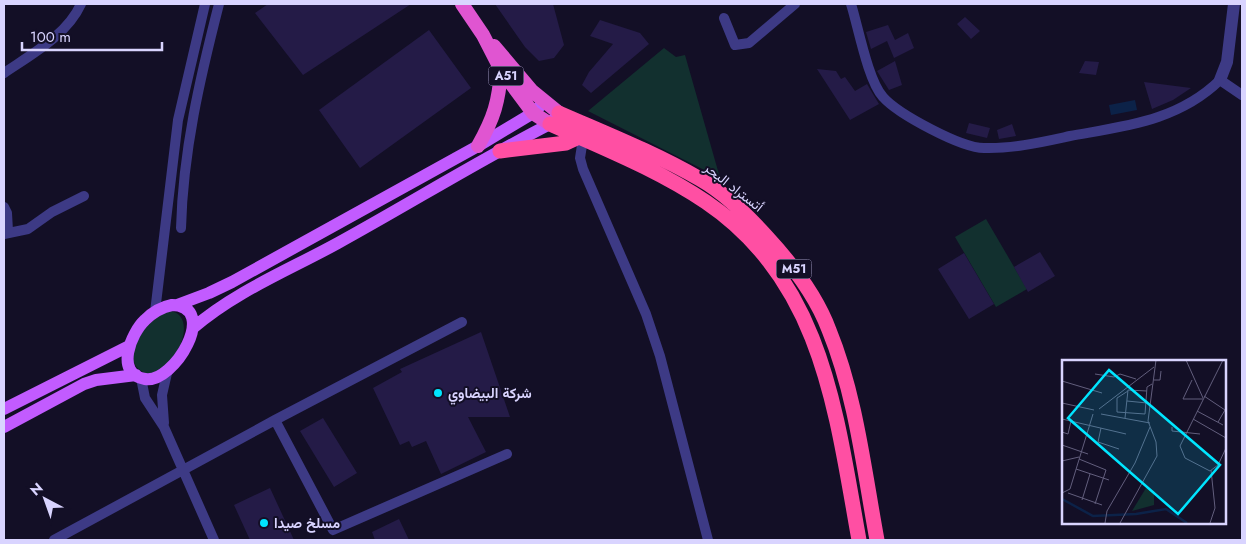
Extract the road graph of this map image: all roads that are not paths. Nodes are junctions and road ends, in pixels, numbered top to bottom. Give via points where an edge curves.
1 (81, 4) edge
2 (205, 4) edge
3 (219, 4) edge
4 (462, 4) edge
5 (795, 4) edge
6 (851, 4) edge
7 (1234, 4) edge
8 (724, 18) dead end
9 (483, 35) junction
10 (501, 70) junction
11 (4, 73) edge
12 (1220, 80) junction
13 (1242, 95) edge
14 (544, 102) junction
15 (533, 113) junction
16 (555, 118) junction
17 (581, 138) junction
18 (478, 146) junction
19 (500, 151) junction
20 (84, 196) dead end
21 (4, 207) edge
22 (181, 228) dead end
23 (6, 233) edge
24 (177, 305) junction
25 (155, 312) junction
26 (462, 322) dead end
27 (193, 328) junction
28 (129, 346) junction
29 (168, 369) junction
30 (138, 377) junction
31 (4, 409) edge
32 (274, 420) junction
33 (4, 427) edge
34 (164, 427) junction
35 (507, 454) dead end
36 (182, 470) junction
37 (54, 540) edge
38 (214, 540) edge
39 (708, 540) edge
40 (859, 540) edge
41 (877, 540) edge

1 - 11 street via 74,20
2 - 25 street via 178,120
3 - 22 street via 191,122
4 - 9 highway, A51
5 - 8 street via 749,43 735,46
6 - 12 street via 874,81 882,97 938,132 972,147 1031,144 1150,122 1184,107
7 - 12 street via 1227,62
9 - 10 highway, A51
9 - 14 highway, A51
10 - 15 highway, A51
10 - 18 highway via 499,99 493,120
12 - 13 street
14 - 15 main road
14 - 16 highway, أتستراد البحر / A51
15 - 16 highway, A51
15 - 18 main road
16 - 17 highway, أتستراد البحر / M51
16 - 19 main road
16 - 41 highway, أتستراد البحر / M51 via 642,149 702,180 748,216 783,253 829,328 844,374
17 - 19 highway via 566,143
17 - 39 street via 583,169 646,314 660,356
17 - 40 highway, أتستراد البحر / M51 via 638,162 707,203 769,260 808,324 824,368
18 - 24 main road via 232,282
19 - 27 main road via 237,296
20 - 23 street via 28,229
21 - 23 street via 7,213
24 - 25 main road
24 - 27 main road via 191,314
25 - 28 main road via 141,324
26 - 32 street
27 - 29 main road via 181,354
28 - 30 main road via 128,362
28 - 31 main road
29 - 30 main road via 157,378
29 - 34 street via 162,395
30 - 33 main road via 84,384
30 - 34 street via 145,398
32 - 35 street via 332,530
32 - 36 street
34 - 36 street
36 - 37 street
36 - 38 street

